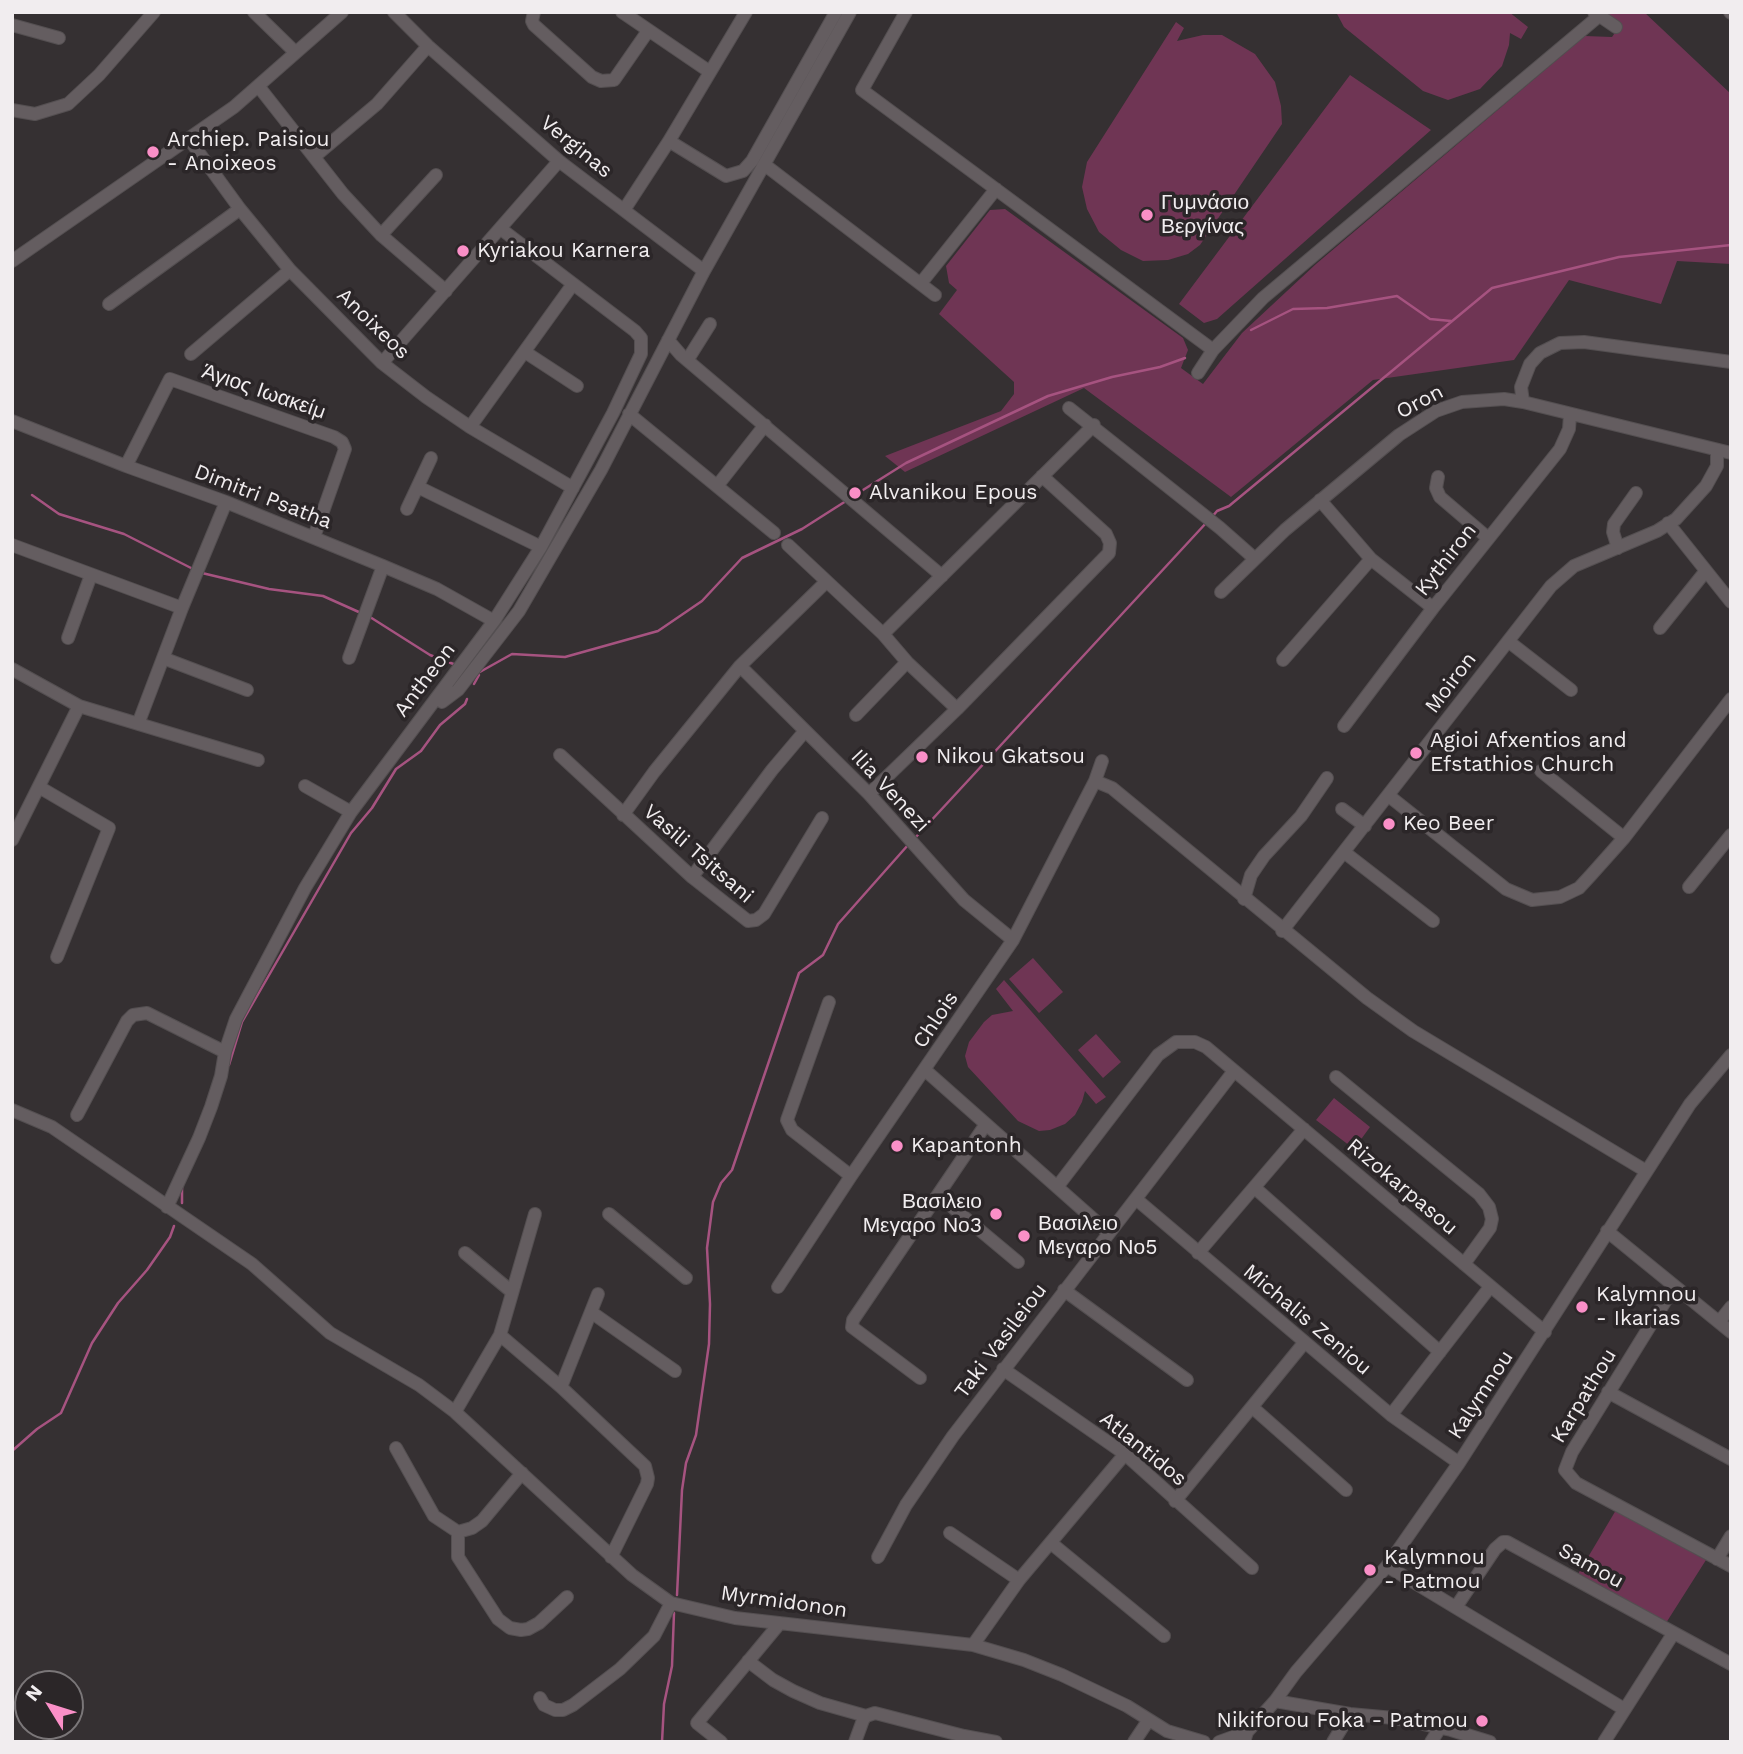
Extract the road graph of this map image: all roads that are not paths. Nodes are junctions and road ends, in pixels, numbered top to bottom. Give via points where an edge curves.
1 (154, 12) edge
2 (254, 12) edge
3 (342, 12) edge
4 (394, 12) edge
5 (534, 12) edge
6 (622, 12) edge
7 (746, 12) edge
8 (836, 12) edge
9 (850, 12) edge
10 (906, 12) edge
11 (1596, 14) edge
12 (12, 25) edge
13 (1616, 27) dead end
14 (648, 31) junction
15 (59, 38) dead end
16 (428, 46) junction
17 (295, 52) junction
18 (710, 72) junction
19 (259, 87) junction
20 (12, 110) edge
21 (188, 139) junction
22 (669, 141) junction
23 (314, 157) junction
24 (559, 161) junction
25 (765, 165) junction
26 (436, 175) dead end
27 (996, 189) junction
28 (240, 209) junction
29 (624, 210) junction
30 (501, 229) junction
31 (381, 235) junction
32 (12, 261) edge
33 (290, 270) junction
34 (704, 271) junction
35 (921, 283) junction
36 (573, 284) junction
37 (446, 291) junction
38 (935, 295) dead end
39 (109, 304) dead end
40 (710, 324) dead end
41 (668, 340) junction
42 (1213, 350) junction
43 (525, 352) junction
44 (191, 354) dead end
45 (688, 359) junction
46 (1731, 362) edge
47 (383, 363) junction
48 (1198, 373) dead end
49 (578, 386) dead end
50 (1523, 402) junction
51 (1069, 408) dead end
52 (629, 414) junction
53 (1570, 415) junction
54 (12, 421) edge
55 (765, 425) junction
56 (1094, 425) junction
57 (470, 427) junction
58 (1724, 452) edge
59 (431, 458) dead end
60 (126, 466) junction
61 (1042, 476) junction
62 (1438, 477) dead end
63 (717, 486) junction
64 (418, 487) junction
65 (573, 488) junction
66 (1636, 493) dead end
67 (1320, 500) junction
68 (226, 502) junction
69 (407, 509) dead end
70 (1668, 523) junction
71 (774, 533) dead end
72 (314, 537) junction
73 (1488, 538) junction
74 (12, 545) edge
75 (788, 545) dead end
76 (541, 547) junction
77 (1618, 548) junction
78 (1254, 558) junction
79 (1371, 559) junction
80 (383, 566) junction
81 (1705, 572) junction
82 (91, 575) junction
83 (942, 576) junction
84 (826, 582) junction
85 (1221, 592) dead end
86 (1731, 602) edge
87 (182, 608) junction
88 (1433, 608) junction
89 (494, 621) junction
90 (1660, 628) dead end
91 (883, 634) junction
92 (68, 638) dead end
93 (1507, 640) junction
94 (163, 658) junction
95 (349, 658) dead end
96 (1283, 660) dead end
97 (907, 662) junction
98 (740, 666) junction
99 (12, 669) edge
100 (247, 690) dead end
101 (1571, 690) dead end
102 (1731, 699) edge
103 (442, 702) dead end
104 (79, 706) junction
105 (957, 709) junction
106 (856, 715) dead end
107 (138, 724) junction
108 (1344, 726) dead end
109 (805, 731) junction
110 (561, 755) dead end
111 (258, 760) dead end
112 (1102, 761) dead end
113 (1541, 771) dead end
114 (1327, 778) dead end
115 (1095, 781) junction
116 (305, 786) dead end
117 (39, 787) junction
118 (869, 794) junction
119 (1389, 796) junction
120 (1342, 808) dead end
121 (351, 811) junction
122 (623, 815) junction
123 (822, 818) dead end
124 (1365, 826) junction
125 (1731, 835) edge
126 (1624, 838) junction
127 (12, 841) edge
128 (1344, 852) junction
129 (692, 877) junction
130 (1689, 887) dead end
131 (1244, 899) junction
132 (1433, 921) dead end
133 (1282, 931) junction
134 (1013, 940) junction
135 (57, 957) dead end
136 (829, 1002) dead end
137 (225, 1052) junction
138 (1729, 1061) edge
139 (925, 1070) junction
140 (1234, 1071) junction
141 (1336, 1077) dead end
142 (12, 1110) edge
143 (77, 1115) dead end
144 (986, 1124) junction
145 (1304, 1129) junction
146 (1646, 1171) junction
147 (851, 1175) junction
148 (1057, 1187) junction
149 (1255, 1188) junction
150 (939, 1196) junction
151 (1136, 1199) junction
152 (167, 1207) junction
153 (535, 1214) dead end
154 (608, 1214) dead end
155 (1607, 1231) junction
156 (1109, 1233) junction
157 (465, 1253) dead end
158 (1198, 1253) junction
159 (1018, 1262) dead end
160 (1464, 1264) junction
161 (686, 1278) dead end
162 (779, 1287) dead end
163 (1490, 1287) junction
164 (1674, 1287) junction
165 (1064, 1290) junction
166 (512, 1292) junction
167 (598, 1294) dead end
168 (1731, 1307) edge
169 (591, 1312) junction
170 (1718, 1322) junction
171 (1545, 1332) junction
172 (1731, 1332) edge
173 (500, 1335) junction
174 (1304, 1342) junction
175 (1440, 1352) junction
176 (1003, 1369) junction
177 (675, 1371) dead end
178 (920, 1378) dead end
179 (1187, 1380) dead end
180 (561, 1387) junction
181 (1608, 1392) junction
182 (1251, 1407) junction
183 (455, 1412) junction
184 (1391, 1415) junction
185 (396, 1448) dead end
186 (1125, 1454) junction
187 (1731, 1459) edge
188 (1459, 1464) junction
189 (522, 1473) junction
190 (1346, 1490) dead end
191 (1175, 1501) junction
192 (458, 1532) junction
193 (950, 1533) dead end
194 (1731, 1536) edge
195 (1051, 1543) junction
196 (611, 1557) junction
197 (878, 1557) dead end
198 (1717, 1559) junction
199 (1387, 1566) junction
200 (1731, 1566) edge
201 (1252, 1568) dead end
202 (1019, 1580) junction
203 (567, 1597) dead end
204 (671, 1603) junction
205 (1456, 1607) junction
206 (780, 1623) junction
207 (1673, 1634) junction
208 (1164, 1636) dead end
209 (973, 1645) junction
210 (748, 1661) junction
211 (1731, 1664) edge
212 (540, 1698) dead end
213 (1275, 1701) junction
214 (1624, 1709) junction
215 (1350, 1714) junction
216 (866, 1716) junction
217 (1148, 1721) junction
218 (1440, 1728) junction
219 (1246, 1737) edge
220 (963, 1739) edge
221 (722, 1742) edge
222 (855, 1742) edge
223 (996, 1742) edge
224 (1134, 1742) edge
225 (1204, 1742) edge
226 (1219, 1742) edge
227 (1333, 1742) edge
228 (1431, 1742) edge
229 (1490, 1742) edge
230 (1604, 1742) edge

1 - 20 street via 68,104 35,114
2 - 17 street
3 - 17 street
4 - 16 street, Verginas
5 - 14 street via 534,25 601,81 614,80
6 - 14 street
7 - 18 street
8 - 22 street via 743,171 726,176
9 - 25 street
10 - 27 street via 862,90
11 - 13 street
11 - 42 street via 1263,298
12 - 15 street
14 - 18 street
16 - 23 street via 377,104
16 - 24 street, Verginas
17 - 19 street
18 - 22 street
19 - 21 street
19 - 23 street
21 - 28 street, Anoixeos
21 - 32 street
22 - 29 street
23 - 31 street
24 - 29 street, Verginas
24 - 30 street
25 - 34 street
25 - 35 street
26 - 31 street
27 - 35 street
27 - 42 street
28 - 33 street, Anoixeos
28 - 39 street
29 - 34 street, Verginas
30 - 36 street, Antheon
30 - 37 street
31 - 37 street
33 - 44 street
33 - 47 street, Anoixeos
34 - 41 street
35 - 38 street
36 - 43 street
36 - 65 street, Antheon via 635,331 642,345 619,401
37 - 47 street
40 - 45 street
41 - 45 street
41 - 52 street
42 - 48 street
43 - 49 street
43 - 57 street
45 - 55 street
46 - 50 street via 1584,342 1560,343 1540,352 1530,364 1521,387
47 - 57 street, Anoixeos
50 - 53 street, Oron
50 - 67 street, Oron via 1474,401 1436,411
51 - 56 street
52 - 63 street
52 - 103 street via 519,611 469,677
53 - 58 street, Oron
53 - 73 street, Kythiron via 1560,449
54 - 60 street, Dimitri Psatha
55 - 63 street
55 - 83 street
56 - 61 street
56 - 78 street
57 - 65 street, Anoixeos
58 - 70 street, Moiron via 1706,486
59 - 64 street
60 - 68 street, Dimitri Psatha
60 - 72 street, Άγιος Ιωακείμ via 170,379 334,437 345,449
61 - 83 street
61 - 105 street via 1106,534 1108,553
62 - 73 street via 1440,497
63 - 71 street
64 - 69 street
64 - 76 street
65 - 76 street, Antheon
66 - 77 street via 1614,524
67 - 78 street, Oron
67 - 79 street
68 - 72 street, Dimitri Psatha
68 - 87 street
70 - 77 street, Moiron
70 - 81 street
72 - 80 street, Dimitri Psatha
73 - 88 street, Kythiron
74 - 82 street
75 - 84 street
76 - 89 street, Antheon
77 - 93 street, Moiron via 1559,578
78 - 85 street, Oron
79 - 88 street
79 - 96 street
80 - 89 street, Dimitri Psatha
80 - 95 street
81 - 86 street
81 - 90 street
82 - 87 street
82 - 92 street
83 - 91 street
84 - 91 street
84 - 98 street
87 - 94 street
88 - 108 street, Kythiron
89 - 121 street, Antheon
91 - 97 street
93 - 101 street
93 - 119 street, Moiron
94 - 100 street
94 - 107 street
97 - 105 street
97 - 106 street
98 - 109 street, Ilia Venezi
98 - 122 street
99 - 104 street
102 - 126 street
104 - 107 street
104 - 117 street
105 - 118 street
107 - 111 street
109 - 118 street, Ilia Venezi
109 - 129 street
110 - 122 street, Vasili Tsitsani
112 - 115 street, Chlois
113 - 126 street
114 - 131 street via 1301,816 1264,856 1251,875
115 - 131 street via 1112,788
115 - 134 street, Chlois
116 - 121 street
117 - 127 street
117 - 135 street via 109,828
118 - 134 street, Ilia Venezi via 964,900
119 - 124 street, Moiron
119 - 126 street via 1506,890 1532,900 1551,900 1579,888
120 - 124 street
121 - 137 street, Antheon via 249,993
122 - 129 street, Vasili Tsitsani
123 - 129 street, Vasili Tsitsani via 756,920 743,919
124 - 128 street, Moiron
125 - 130 street
128 - 132 street
128 - 133 street, Moiron
131 - 133 street
133 - 146 street via 1413,1031
134 - 139 street, Chlois
136 - 147 street via 787,1120 792,1130
137 - 143 street via 147,1013 133,1015
137 - 152 street, Antheon via 211,1107
138 - 146 street, Kalymnou via 1690,1104
139 - 144 street
139 - 147 street, Chlois
140 - 145 street, Rizokarpasou
140 - 148 street, Rizokarpasou via 1201,1044 1183,1041 1170,1045
140 - 151 street, Taki Vasileiou
141 - 160 street via 1484,1201 1492,1219 1490,1228
142 - 152 street, Myrmidonon via 52,1127
144 - 148 street
144 - 150 street
145 - 149 street
145 - 160 street, Rizokarpasou
146 - 155 street, Kalymnou
147 - 162 street, Chlois
148 - 156 street
149 - 158 street
149 - 175 street
150 - 159 street
150 - 178 street via 852,1327
151 - 156 street, Taki Vasileiou
151 - 158 street, Michalis Zeniou
152 - 183 street, Myrmidonon via 252,1264 330,1333 419,1385
153 - 166 street
154 - 161 street
155 - 164 street
155 - 171 street, Kalymnou
156 - 165 street, Taki Vasileiou
157 - 166 street
158 - 174 street, Michalis Zeniou
160 - 163 street, Rizokarpasou
163 - 171 street, Rizokarpasou
163 - 175 street
164 - 170 street
164 - 181 street, Karpathou
165 - 176 street, Taki Vasileiou
165 - 179 street
166 - 173 street
167 - 169 street
168 - 170 street
169 - 177 street
169 - 180 street
170 - 172 street
171 - 188 street, Kalymnou
173 - 180 street
173 - 183 street
174 - 182 street
174 - 184 street, Michalis Zeniou
175 - 184 street
176 - 186 street, Atlantidos
176 - 197 street, Taki Vasileiou via 906,1505
180 - 196 street via 640,1459 648,1472 647,1484
181 - 187 street
181 - 198 street, Karpathou via 1566,1462 1569,1477
182 - 190 street
182 - 191 street
183 - 189 street, Myrmidonon
184 - 188 street, Michalis Zeniou
185 - 192 street via 434,1516
186 - 191 street, Atlantidos
186 - 195 street
188 - 199 street, Kalymnou
189 - 192 street via 482,1521
189 - 196 street, Myrmidonon
191 - 201 street, Atlantidos
192 - 203 street via 462,1565 498,1619 510,1628 534,1626
193 - 202 street
194 - 198 street
195 - 202 street
195 - 208 street
196 - 204 street, Myrmidonon
198 - 200 street, Karpathou
199 - 205 street
199 - 213 street, Kalymnou
202 - 209 street
204 - 206 street, Myrmidonon
204 - 212 street via 654,1636 573,1705 555,1710
205 - 207 street, Samou via 1495,1549 1507,1542
205 - 214 street
206 - 209 street, Myrmidonon
206 - 210 street
207 - 211 street, Samou
207 - 214 street
209 - 217 street, Myrmidonon via 1062,1675
210 - 216 street via 793,1691
210 - 221 street via 697,1723
213 - 215 street
213 - 219 street, Kalymnou
214 - 230 street
215 - 218 street
215 - 227 street
216 - 220 street via 875,1713
216 - 222 street
217 - 224 street
217 - 225 street, Myrmidonon
218 - 228 street
218 - 229 street
219 - 226 street
220 - 223 street

